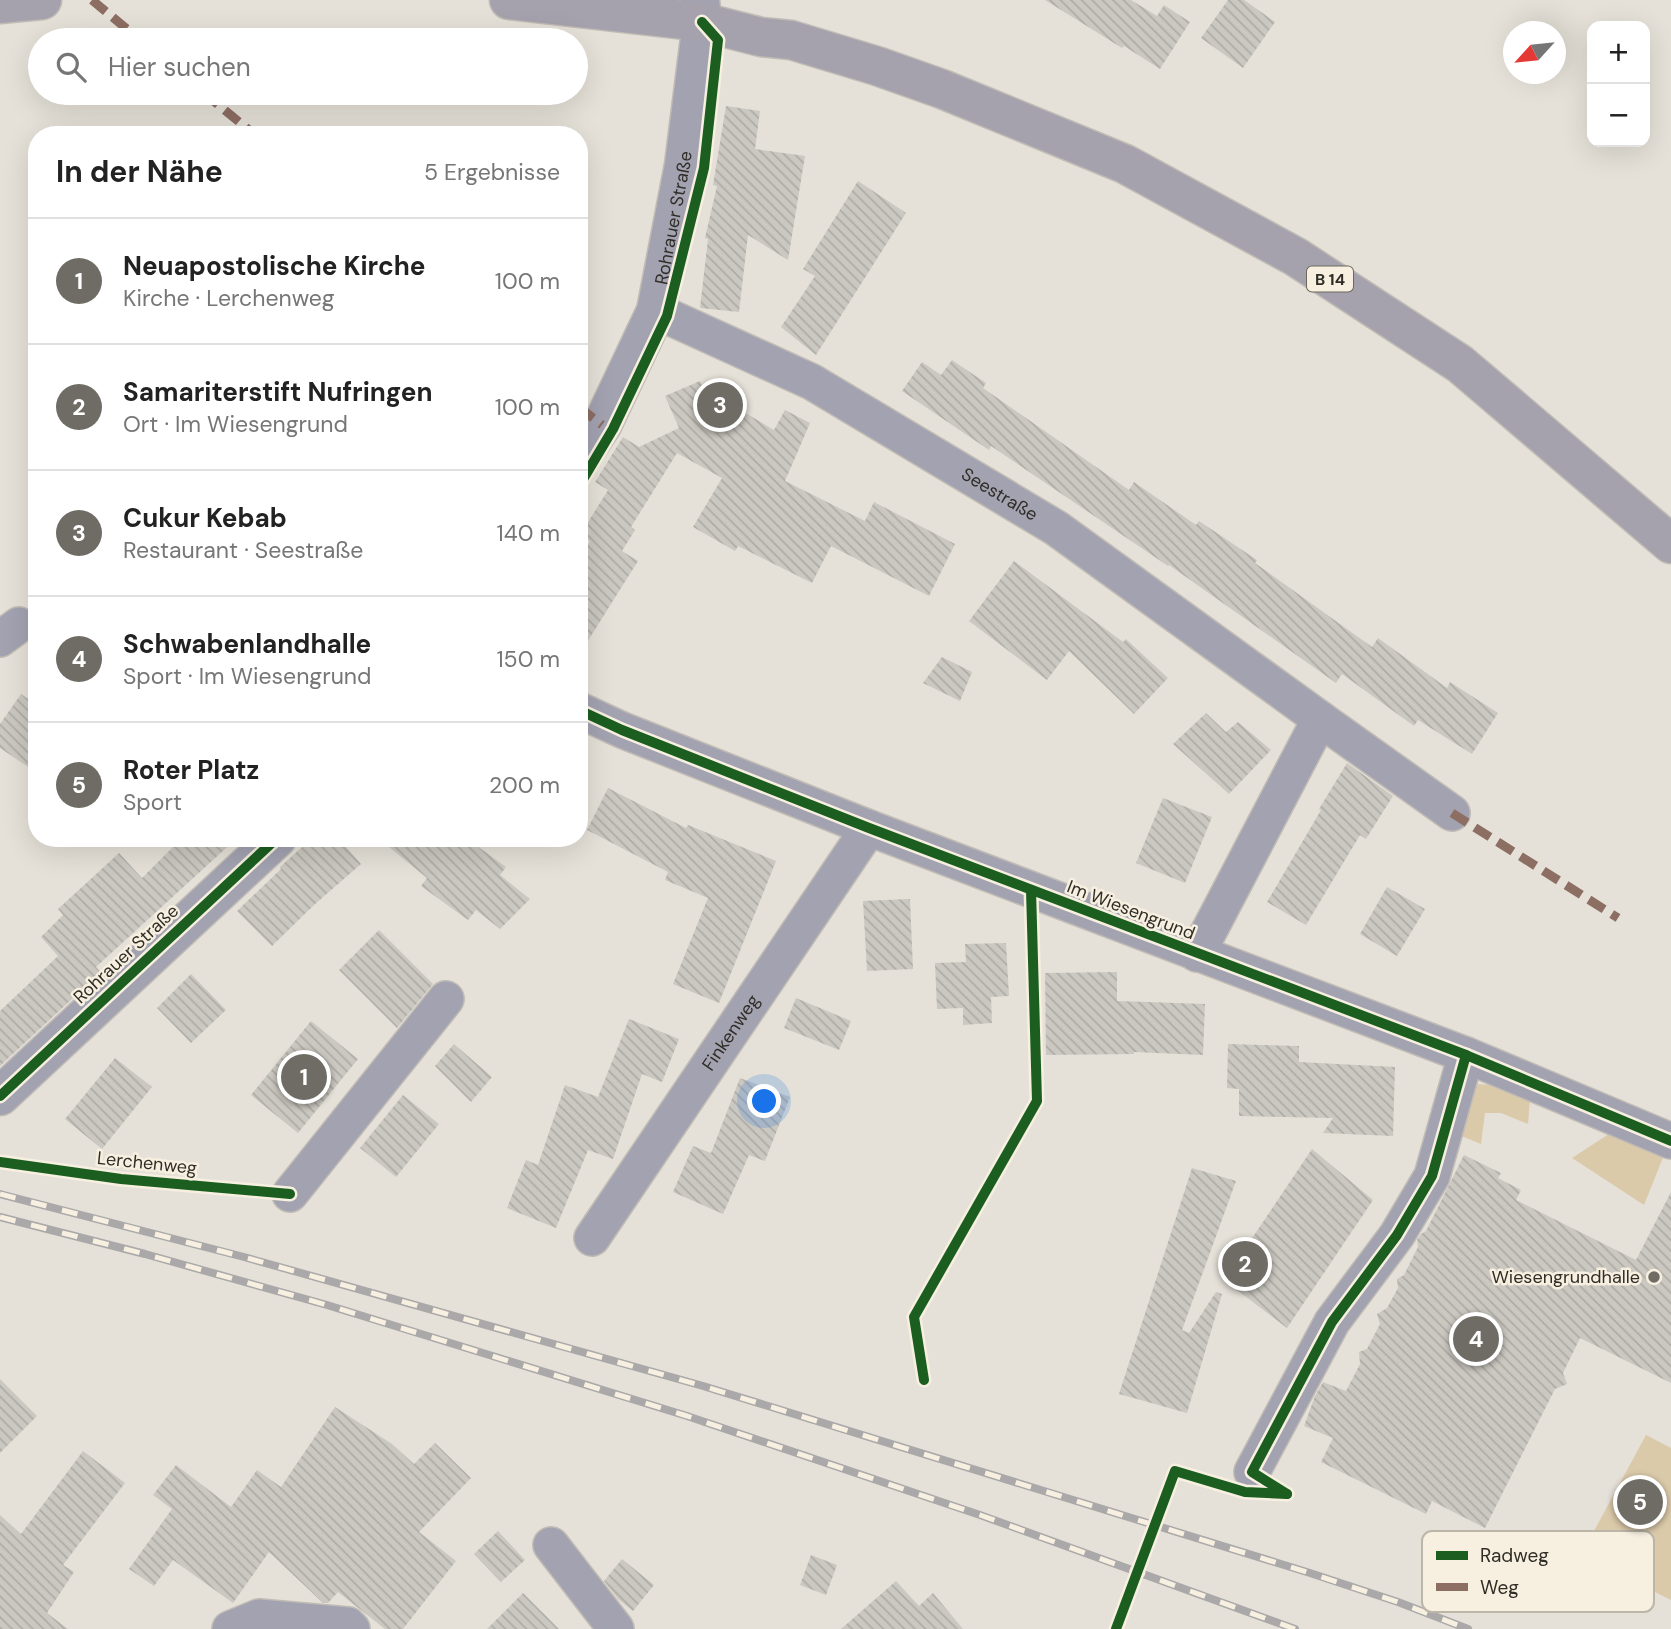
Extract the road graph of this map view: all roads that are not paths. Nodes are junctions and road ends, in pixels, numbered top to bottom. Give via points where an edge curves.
1 (42, 0) edge
2 (509, 0) edge
3 (0, 4) edge
4 (701, 11) edge
5 (656, 311) junction
6 (588, 446) edge
7 (1671, 544) edge
8 (588, 714) edge
9 (1320, 719) junction
10 (1451, 813) dead end
11 (869, 828) junction
12 (266, 847) edge
13 (1197, 954) junction
14 (446, 999) dead end
15 (1465, 1055) junction
16 (0, 1096) edge
17 (1671, 1142) edge
18 (290, 1194) dead end
19 (592, 1238) dead end
20 (1252, 1472) dead end
21 (551, 1545) dead end
22 (230, 1629) edge
23 (352, 1629) edge
24 (616, 1629) edge

1 - 3 main road
2 - 4 main road, B 14
4 - 5 street, Rohrauer Straße via 684,165
4 - 7 main road, B 14 via 761,37 791,40 877,66 1004,113 1125,164 1296,257 1460,364
5 - 6 street, Rohrauer Straße
5 - 9 street, Seestraße via 812,383 1056,528
8 - 11 street, Im Wiesengrund
9 - 10 street, Seestraße
9 - 13 street
11 - 13 street, Im Wiesengrund
11 - 19 street, Finkenweg
12 - 16 street, Rohrauer Straße
13 - 15 street, Im Wiesengrund
14 - 18 street
15 - 17 street, Im Wiesengrund
15 - 20 street via 1432,1175 1397,1235 1332,1322
21 - 24 street
22 - 23 street via 260,1617

